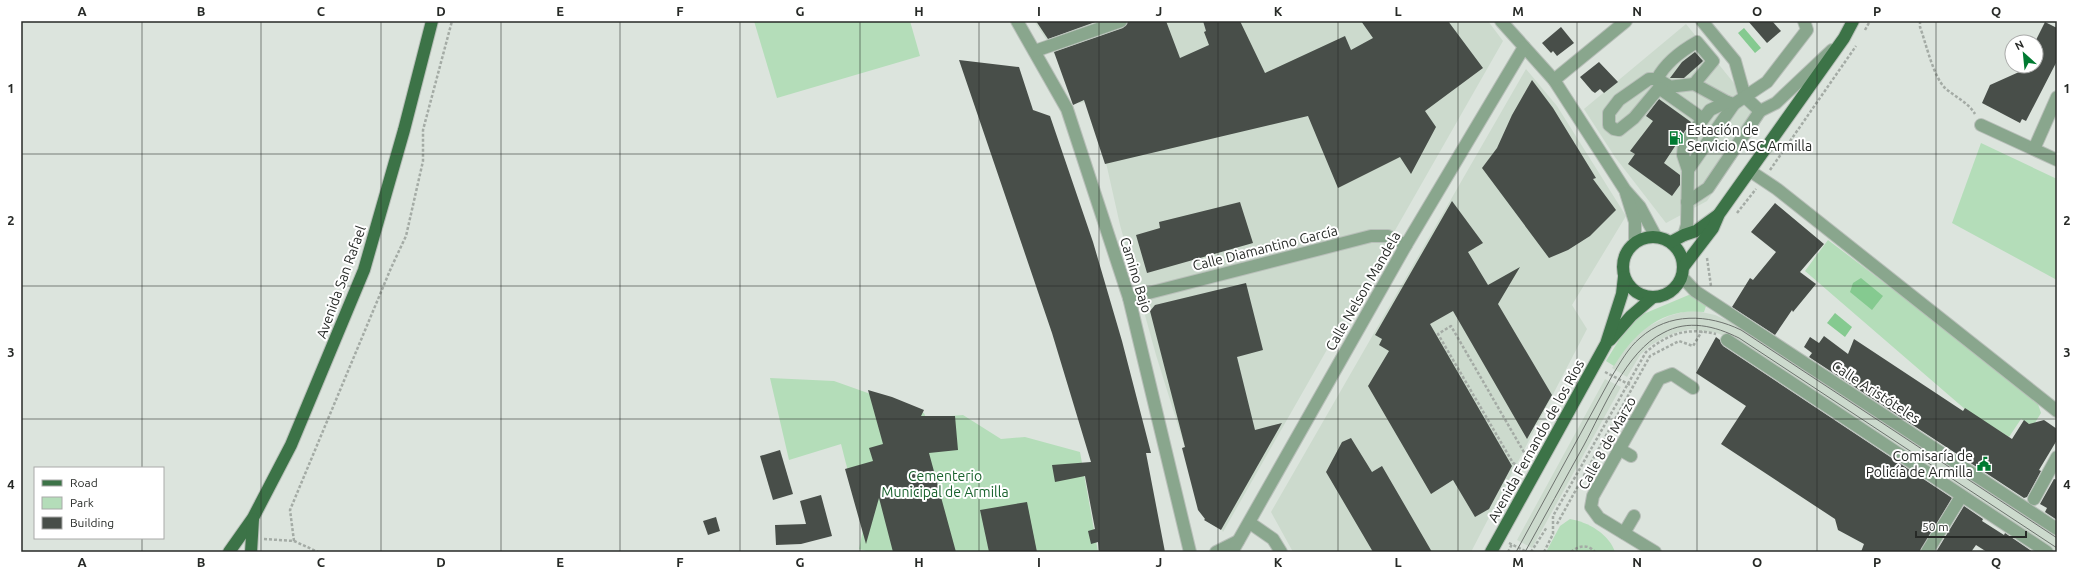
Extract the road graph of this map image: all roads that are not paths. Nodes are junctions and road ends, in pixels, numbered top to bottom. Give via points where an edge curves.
1 (432, 21) edge
2 (1017, 21) edge
3 (1121, 21) edge
4 (1501, 21) edge
5 (1626, 21) edge
6 (1702, 21) edge
7 (1804, 21) edge
8 (1853, 21) edge
9 (1844, 38) junction
10 (1524, 47) junction
11 (1035, 51) junction
12 (1554, 80) junction
13 (1662, 84) junction
14 (1694, 84) junction
15 (1745, 97) junction
16 (2057, 97) edge
17 (1730, 103) junction
18 (1760, 111) junction
19 (1703, 119) junction
20 (1981, 125) road end
21 (2034, 149) junction
22 (2057, 160) edge
23 (1688, 170) junction
24 (1750, 171) junction
25 (1625, 190) junction
26 (1687, 202) junction
27 (1719, 214) junction
28 (1684, 235) junction
29 (1656, 237) junction
30 (1635, 242) junction
31 (1670, 242) junction
32 (1406, 246) junction
33 (1683, 271) junction
34 (1624, 277) junction
35 (1129, 298) junction
36 (1652, 298) junction
37 (1727, 340) dead end
38 (1606, 344) junction
39 (1693, 388) dead end
40 (2057, 411) edge
41 (1618, 450) junction
42 (1631, 456) dead end
43 (2057, 457) edge
44 (1960, 497) junction
45 (2034, 499) dead end
46 (1634, 516) dead end
47 (253, 518) junction
48 (1250, 523) junction
49 (2057, 529) edge
50 (1624, 533) junction
51 (1239, 540) junction
52 (1640, 548) edge
53 (229, 552) edge
54 (251, 552) edge
55 (1193, 552) edge
56 (1216, 552) edge
57 (1232, 552) edge
58 (1281, 552) edge
59 (1491, 552) edge
60 (1655, 552) edge
61 (1927, 552) edge
62 (2047, 552) edge

1 - 47 main road, Avenida San Rafael via 364,270 291,445
2 - 11 street, Camino Bajo
3 - 11 street
4 - 10 street
5 - 12 street
6 - 15 street via 1735,61
7 - 15 street via 1807,30 1803,36 1767,82
8 - 9 main road
9 - 18 street via 1776,103
9 - 24 main road
10 - 12 street
10 - 32 street, Calle Nelson Mandela
11 - 35 street, Camino Bajo via 1067,109
12 - 25 street
13 - 14 street
13 - 14 street via 1661,72 1679,52 1697,42 1713,61
13 - 19 street
14 - 17 street
15 - 17 street
15 - 18 street
16 - 21 street
17 - 19 street via 1710,110
17 - 23 street
18 - 26 street via 1708,188
19 - 23 street via 1684,144 1683,155
20 - 21 street
21 - 22 street
23 - 26 street
24 - 27 main road
24 - 40 street via 1783,194
25 - 29 street via 1640,207
25 - 30 street via 1635,222
26 - 28 street
27 - 28 main road via 1696,231
27 - 33 main road
28 - 31 main road
29 - 30 main road
29 - 31 main road
30 - 34 main road via 1624,258
31 - 33 main road via 1677,249
32 - 35 street, Calle Diamantino García via 1388,236 1371,236
32 - 48 street, Calle Nelson Mandela
33 - 36 main road via 1678,285 1670,292 1662,297
33 - 49 street, Calle Aristóteles via 1695,291
34 - 36 main road via 1635,292
34 - 38 main road, Avenida Fernando de los Ríos via 1622,294
35 - 55 street, Camino Bajo
36 - 38 main road, Avenida Fernando de los Ríos via 1631,316
37 - 44 street
38 - 59 main road, Avenida Fernando de los Ríos
39 - 41 street, Calle 8 de Marzo via 1672,374 1659,379
41 - 42 street
41 - 50 street, Calle 8 de Marzo via 1593,496 1592,507 1599,518
43 - 45 street
44 - 61 street
44 - 62 street
46 - 50 street
47 - 53 main road, Avenida San Rafael
47 - 54 main road, Avenida San Rafael
48 - 51 street, Calle Nelson Mandela
48 - 58 street via 1273,538
50 - 52 street, Calle 8 de Marzo
51 - 56 street
51 - 57 street, Calle Nelson Mandela
52 - 60 street, Calle 8 de Marzo

